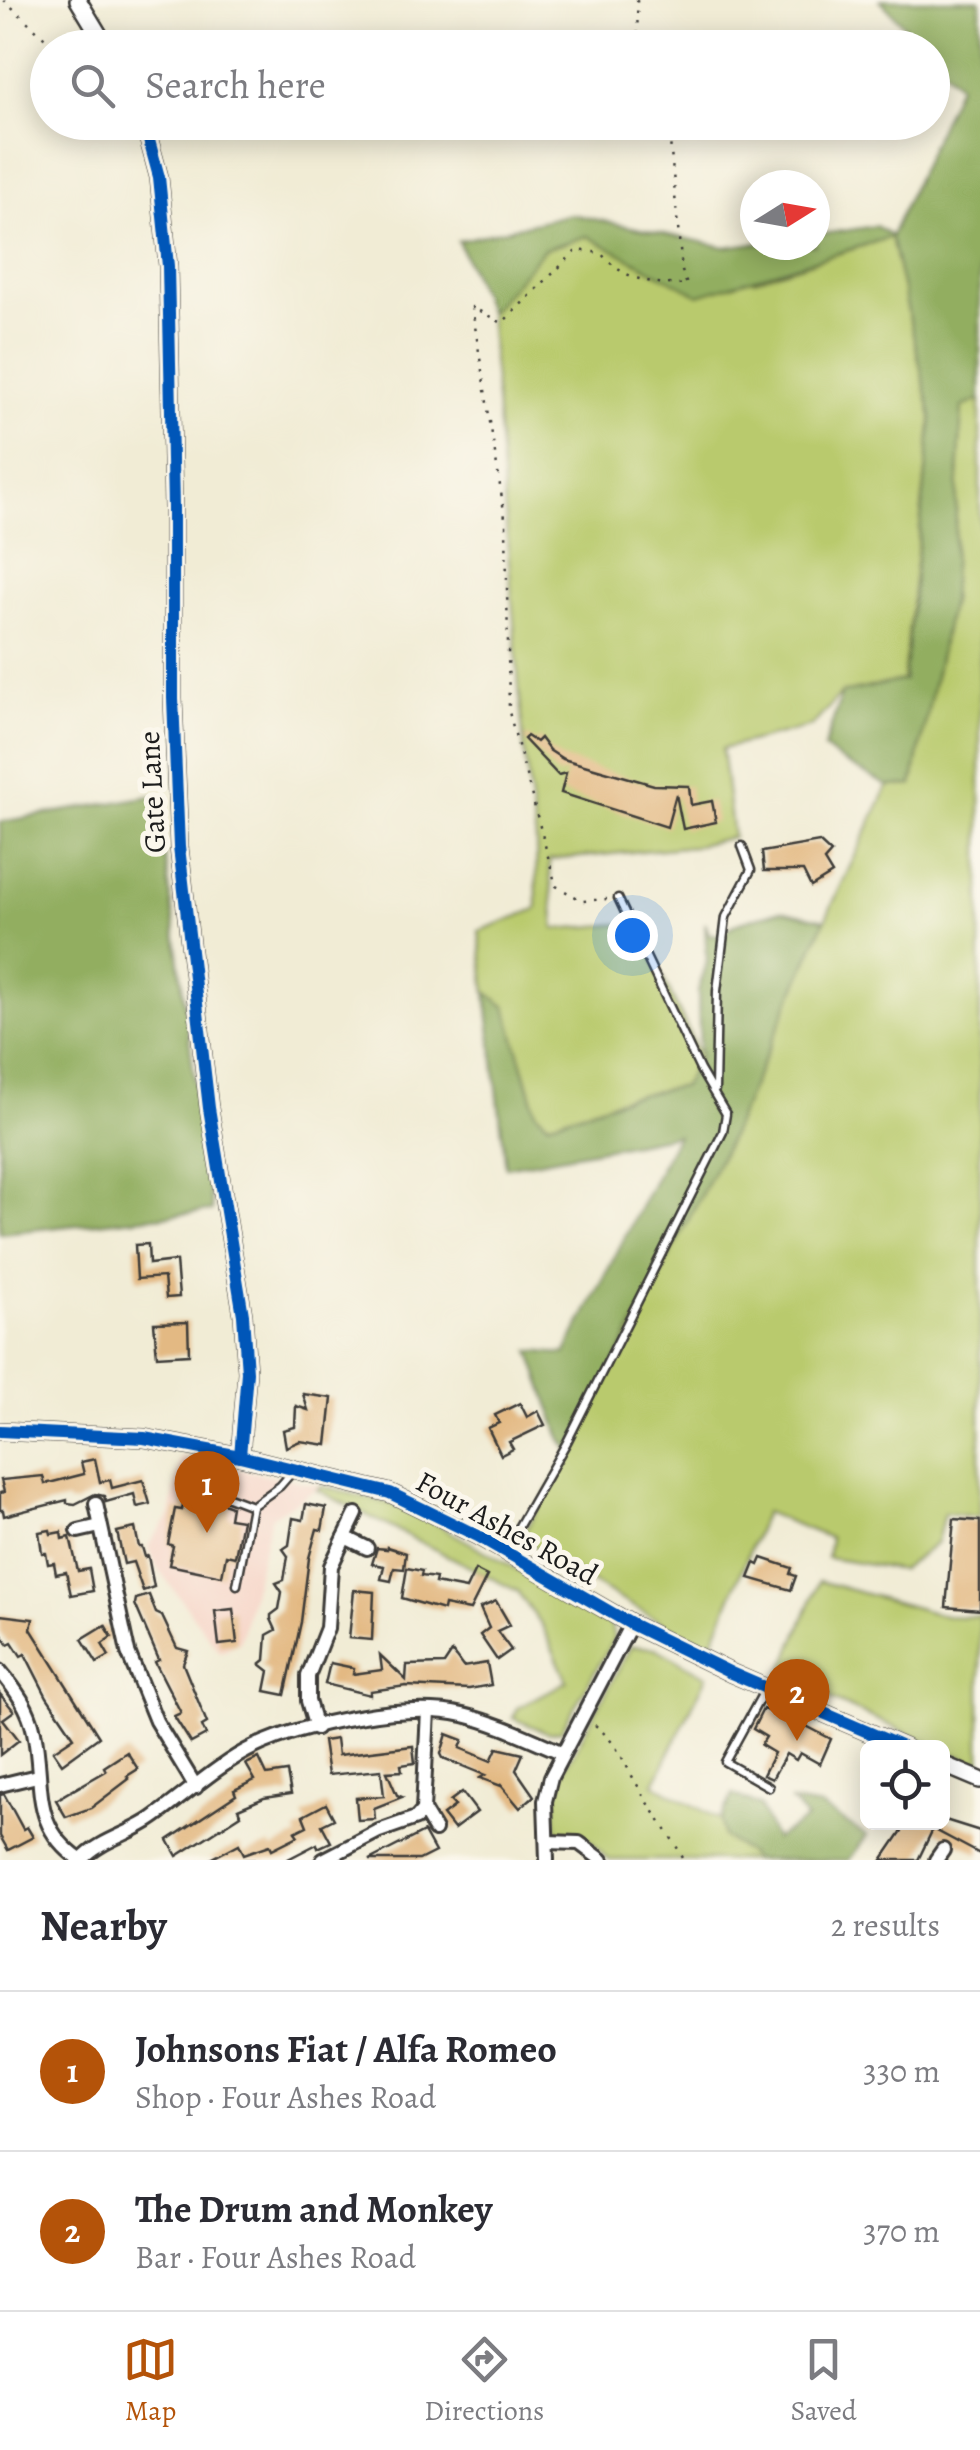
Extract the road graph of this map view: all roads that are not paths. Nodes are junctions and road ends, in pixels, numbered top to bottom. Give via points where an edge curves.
1 (78, 0) edge
2 (96, 30) edge
3 (149, 140) edge
4 (742, 846) dead end
5 (618, 898) road end
6 (715, 1092) junction
7 (0, 1432) edge
8 (207, 1449) junction
9 (240, 1456) junction
10 (295, 1469) junction
11 (96, 1504) dead end
12 (252, 1506) junction
13 (356, 1514) dead end
14 (100, 1526) junction
15 (78, 1531) dead end
16 (345, 1538) junction
17 (367, 1548) dead end
18 (504, 1552) junction
19 (238, 1585) dead end
20 (631, 1624) junction
21 (0, 1671) edge
22 (766, 1688) junction
23 (428, 1711) junction
24 (316, 1728) junction
25 (886, 1740) edge
26 (562, 1753) junction
27 (950, 1767) edge
28 (37, 1776) junction
29 (980, 1780) edge
30 (0, 1786) edge
31 (196, 1787) junction
32 (770, 1787) dead end
33 (424, 1810) junction
34 (434, 1830) dead end
35 (547, 1842) junction
36 (81, 1860) edge
37 (323, 1860) edge
38 (547, 1860) edge
39 (602, 1860) edge

1 - 2 street
3 - 9 street, Gate Lane via 168,266 179,847 208,1108 243,1315 247,1372
4 - 6 lane via 751,870 726,916
5 - 6 lane
6 - 18 lane via 726,1114 723,1132 568,1442
7 - 8 street, Four Ashes Road via 102,1434
8 - 9 street, Four Ashes Road
8 - 12 lane via 200,1477 207,1489
9 - 10 street, Four Ashes Road
10 - 12 lane
10 - 18 street, Four Ashes Road via 390,1493
11 - 14 street
12 - 19 lane
13 - 16 street
14 - 15 street
14 - 31 street via 128,1652 156,1722
16 - 17 street
16 - 24 street via 331,1566 327,1628 308,1676
18 - 20 street, Four Ashes Road
20 - 22 street, Four Ashes Road
20 - 26 street
21 - 28 street via 26,1708
22 - 25 street, Four Ashes Road
22 - 32 lane via 725,1762
23 - 24 street
23 - 26 street via 463,1715
23 - 33 street
24 - 31 street via 252,1748
26 - 35 street via 545,1801
27 - 29 street
28 - 30 street
28 - 36 street via 57,1844
31 - 36 street
33 - 34 street
33 - 37 street
35 - 38 street
35 - 39 street via 586,1846

